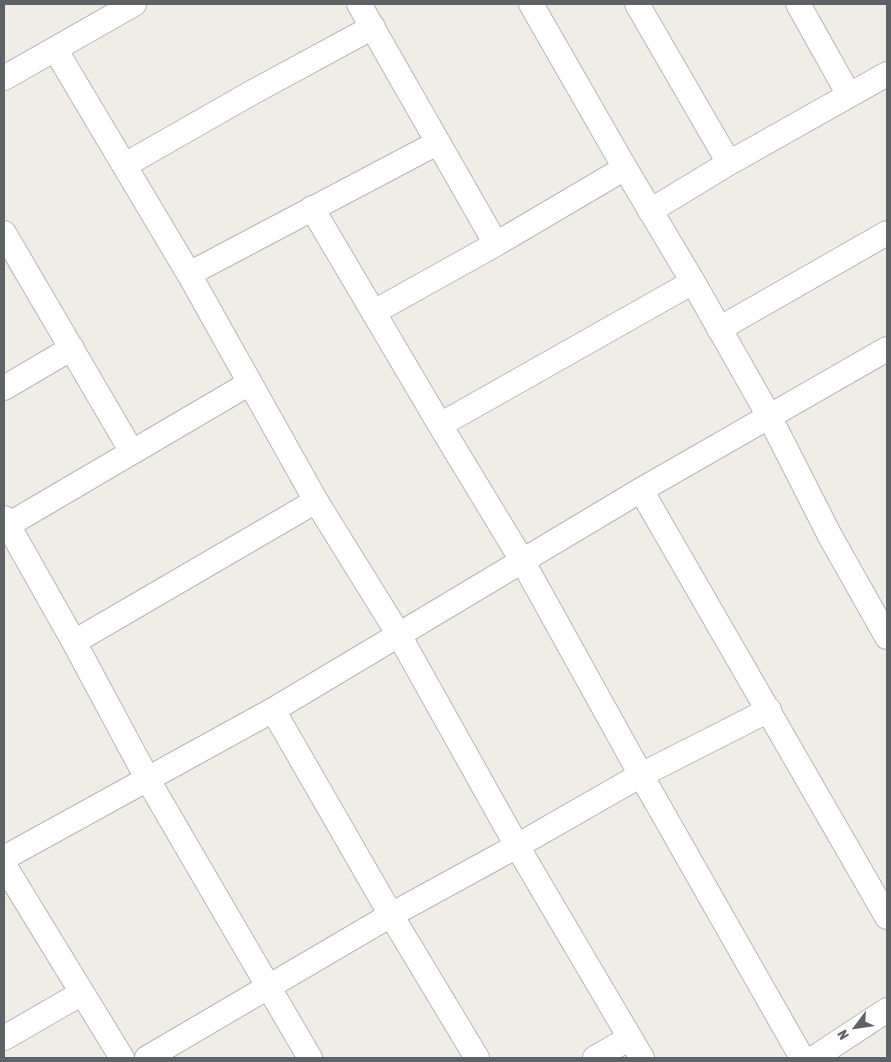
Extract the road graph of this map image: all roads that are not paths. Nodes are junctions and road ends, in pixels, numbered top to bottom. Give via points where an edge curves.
1 (359, 4) edge
2 (531, 4) edge
3 (637, 4) edge
4 (798, 4) edge
5 (123, 7) edge
6 (373, 27) junction
7 (55, 50) junction
8 (887, 74) edge
9 (4, 78) edge
10 (849, 95) junction
11 (437, 143) junction
12 (729, 163) junction
13 (125, 165) junction
14 (625, 168) junction
15 (312, 208) junction
16 (650, 211) junction
17 (4, 233) edge
18 (887, 233) edge
19 (496, 244) junction
20 (189, 274) junction
21 (693, 282) junction
22 (374, 312) junction
23 (719, 329) junction
24 (72, 348) junction
25 (887, 349) edge
26 (250, 383) junction
27 (4, 388) edge
28 (769, 416) junction
29 (440, 425) junction
30 (132, 452) junction
31 (641, 490) junction
32 (316, 501) junction
33 (6, 521) edge
34 (523, 562) junction
35 (399, 635) junction
36 (887, 637) edge
37 (74, 642) junction
38 (273, 710) junction
39 (769, 710) junction
40 (641, 776) junction
41 (148, 780) junction
42 (517, 846) junction
43 (4, 858) edge
44 (4, 865) edge
45 (391, 915) junction
46 (887, 917) edge
47 (268, 987) junction
48 (82, 993) junction
49 (887, 1010) edge
50 (4, 1038) edge
51 (636, 1048) edge
52 (122, 1058) edge
53 (147, 1058) edge
54 (310, 1058) edge
55 (478, 1058) edge
56 (595, 1058) edge
57 (802, 1058) edge
58 (814, 1058) edge

1 - 6 street
2 - 14 street
3 - 12 street
4 - 10 street
5 - 7 street
6 - 11 street
6 - 13 street
7 - 9 street
7 - 13 street
8 - 10 street
10 - 12 street
11 - 15 street
11 - 19 street
12 - 16 street
13 - 20 street
14 - 16 street
14 - 19 street
15 - 20 street
15 - 22 street
16 - 21 street
17 - 24 street
18 - 23 street
19 - 22 street
20 - 26 street
21 - 23 street
21 - 29 street
22 - 29 street
23 - 28 street
24 - 27 street
24 - 30 street
25 - 28 street
26 - 30 street
26 - 32 street
28 - 31 street
28 - 36 street via 830,536
29 - 34 street
30 - 33 street
31 - 34 street
31 - 39 street
32 - 35 street
32 - 37 street
33 - 37 street
34 - 35 street
34 - 40 street
35 - 38 street
35 - 42 street
37 - 41 street
38 - 41 street
38 - 45 street
39 - 40 street
39 - 46 street
40 - 42 street
40 - 57 street
41 - 43 street
41 - 47 street
42 - 45 street
42 - 51 street
44 - 48 street
45 - 47 street
45 - 55 street
47 - 53 street
47 - 54 street
48 - 50 street
48 - 52 street
49 - 58 street
51 - 56 street

